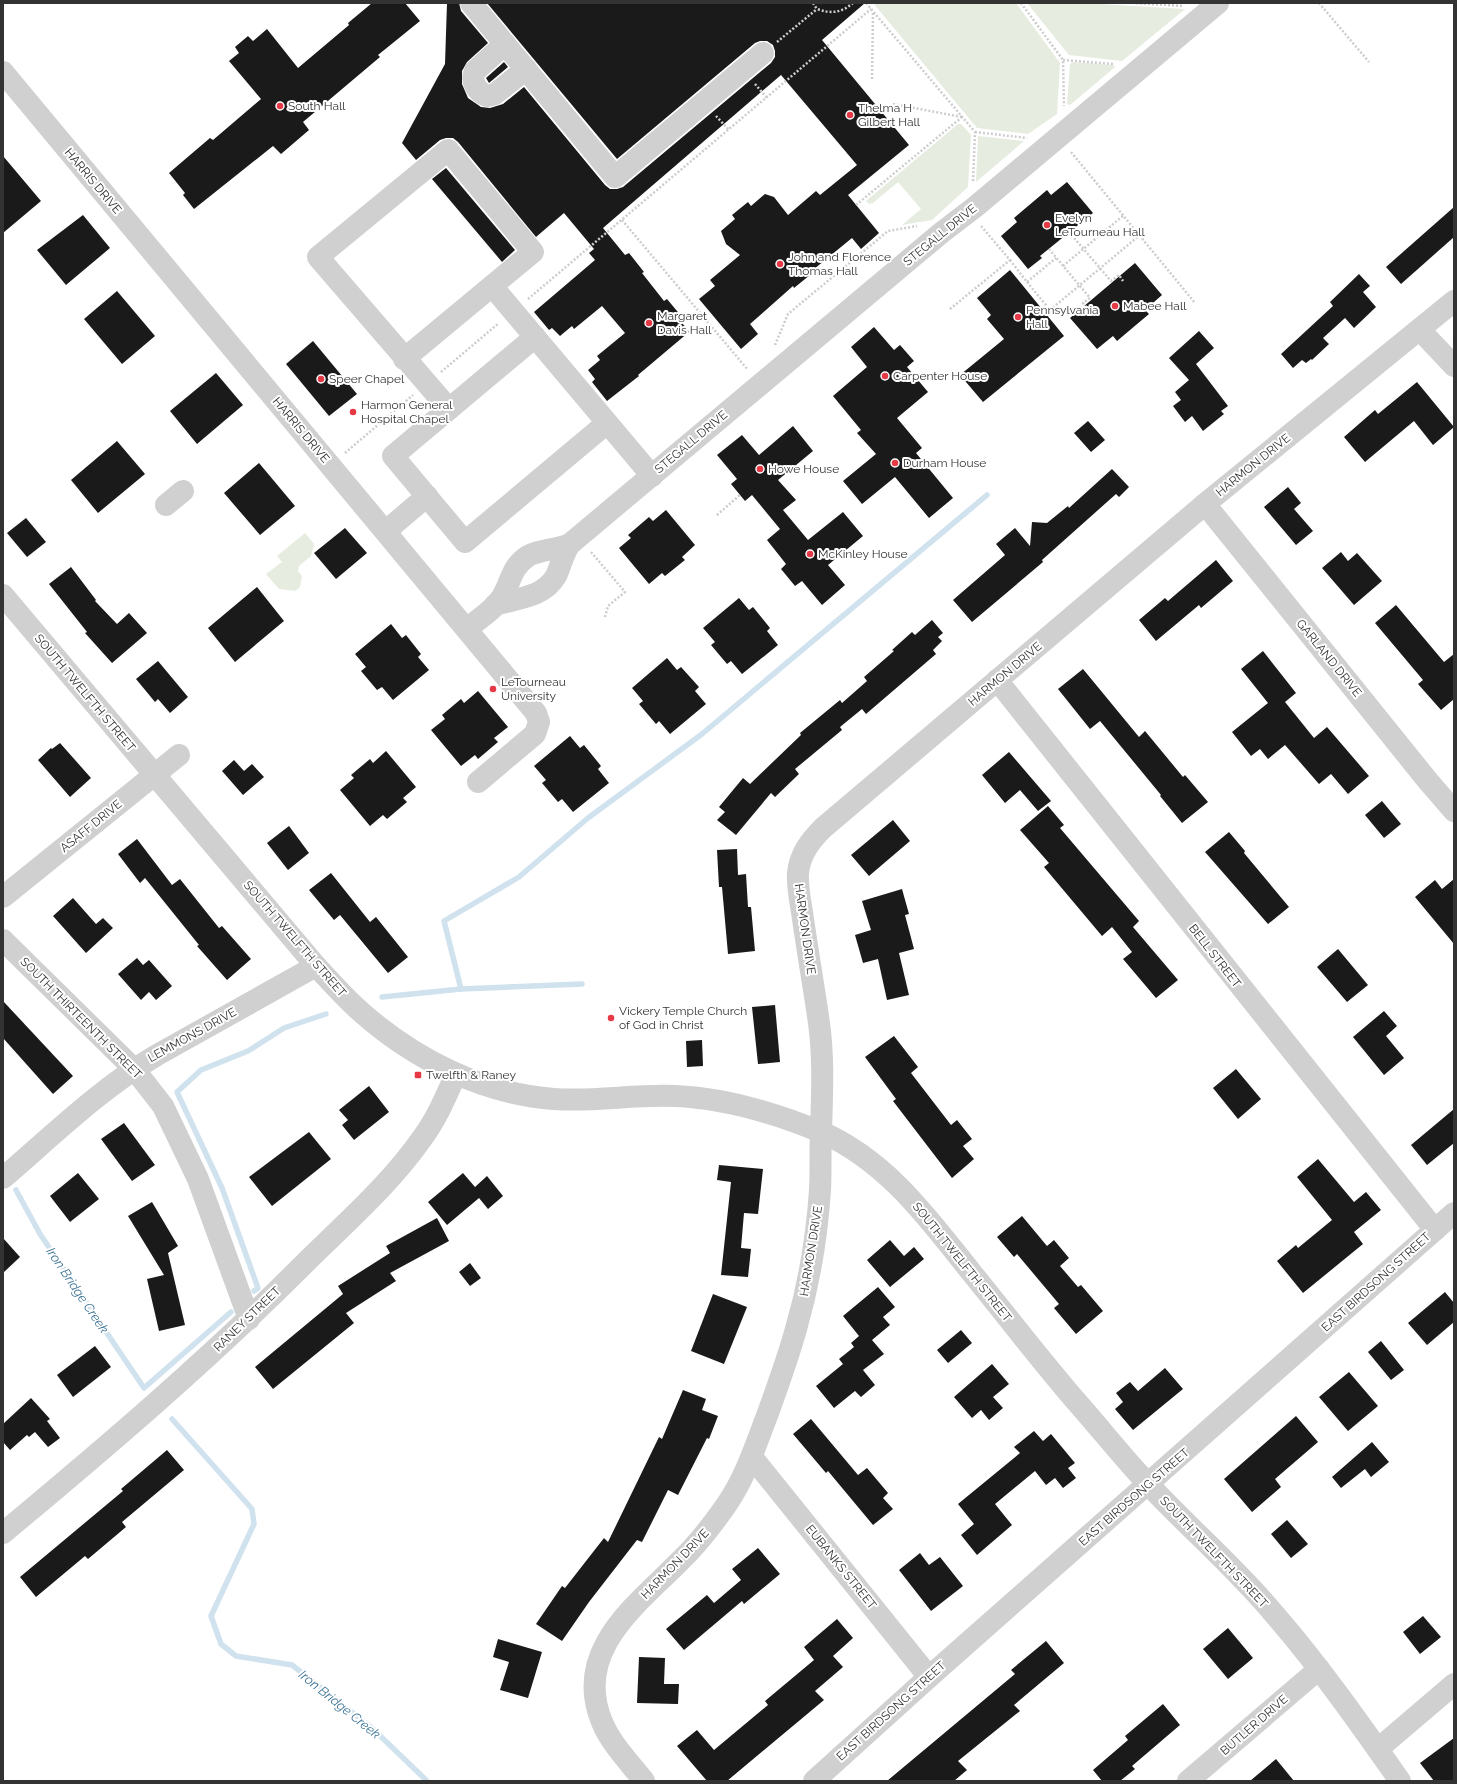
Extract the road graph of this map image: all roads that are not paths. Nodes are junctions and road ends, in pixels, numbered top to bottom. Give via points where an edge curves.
1 (471, 3) edge
2 (1218, 3) edge
3 (505, 44) junction
4 (764, 53) road end
5 (526, 69) junction
6 (3, 72) edge
7 (492, 286) junction
8 (1454, 301) edge
9 (1420, 330) junction
10 (535, 337) junction
11 (404, 359) junction
12 (1454, 366) edge
13 (449, 409) junction
14 (607, 423) junction
15 (652, 476) junction
16 (183, 491) dead end
17 (427, 496) junction
18 (1205, 504) junction
19 (166, 505) dead end
20 (386, 531) junction
21 (578, 545) junction
22 (3, 595) edge
23 (495, 605) junction
24 (467, 629) junction
25 (997, 680) junction
26 (180, 755) dead end
27 (154, 775) junction
28 (478, 782) dead end
29 (1454, 811) edge
30 (3, 897) edge
31 (3, 940) edge
32 (316, 966) junction
33 (134, 1069) junction
34 (456, 1074) junction
35 (821, 1132) junction
36 (3, 1178) edge
37 (1454, 1213) edge
38 (1435, 1230) junction
39 (249, 1319) junction
40 (752, 1457) junction
41 (1148, 1484) junction
42 (3, 1533) edge
43 (1319, 1669) junction
44 (929, 1677) junction
45 (1454, 1684) edge
46 (1378, 1749) junction
47 (644, 1781) edge
48 (814, 1781) edge
49 (1188, 1781) edge
50 (1400, 1781) edge

1 - 3 street
2 - 15 street, STEGALL DRIVE
3 - 5 street
3 - 5 street via 475,70 473,82 478,90 487,96 495,94
4 - 5 street via 615,177
6 - 20 street, HARRIS DRIVE
7 - 10 street
7 - 11 street
7 - 11 street via 533,252 448,150 318,256
8 - 9 street, HARMON DRIVE
9 - 12 street
9 - 18 street, HARMON DRIVE
10 - 13 street
10 - 14 street
11 - 13 street
13 - 17 street via 393,456
14 - 15 street
14 - 17 street via 466,542
15 - 21 street, STEGALL DRIVE
16 - 19 street
17 - 20 street
18 - 25 street, HARMON DRIVE
18 - 29 street, GARLAND DRIVE
20 - 24 street, HARRIS DRIVE
21 - 23 street, STEGALL DRIVE via 563,556 556,574 544,589 532,596
21 - 23 street, STEGALL DRIVE via 533,554 521,562 512,573 502,598
22 - 27 street, SOUTH TWELFTH STREET
23 - 24 street, STEGALL DRIVE
24 - 28 street, HARRIS DRIVE via 533,709 539,722 535,734
25 - 35 street, HARMON DRIVE via 823,828 812,839 800,862 798,886 822,1048 824,1085
25 - 38 street, BELL STREET
26 - 27 street, ASAFF DRIVE
27 - 30 street, ASAFF DRIVE
27 - 32 street, SOUTH TWELFTH STREET
31 - 33 street, SOUTH THIRTEENTH STREET
32 - 33 street, LEMMONS DRIVE
32 - 34 street, SOUTH TWELFTH STREET via 359,1010 388,1034 415,1053
33 - 36 street, LEMMONS DRIVE
33 - 39 street, SOUTH THIRTEENTH STREET via 163,1106 185,1148
34 - 35 street, SOUTH TWELFTH STREET via 505,1091 552,1099 599,1100 673,1095 708,1098 757,1109
34 - 39 street, RANEY STREET via 431,1125 399,1168
35 - 40 street, HARMON DRIVE via 820,1193 808,1280 787,1359
35 - 41 street, SOUTH TWELFTH STREET via 849,1146 877,1166 920,1207 1054,1375
37 - 38 street, EAST BIRDSONG STREET
38 - 41 street, EAST BIRDSONG STREET
39 - 42 street, RANEY STREET via 109,1445
40 - 44 street, EUBANKS STREET
40 - 47 street, HARMON DRIVE via 729,1500 700,1541 615,1627 601,1657 595,1690 601,1721 609,1736
41 - 43 street, SOUTH TWELFTH STREET via 1275,1614
41 - 44 street, EAST BIRDSONG STREET
43 - 46 street, SOUTH TWELFTH STREET
43 - 49 street, BUTLER DRIVE
44 - 48 street, EAST BIRDSONG STREET
45 - 46 street
46 - 50 street, SOUTH TWELFTH STREET

